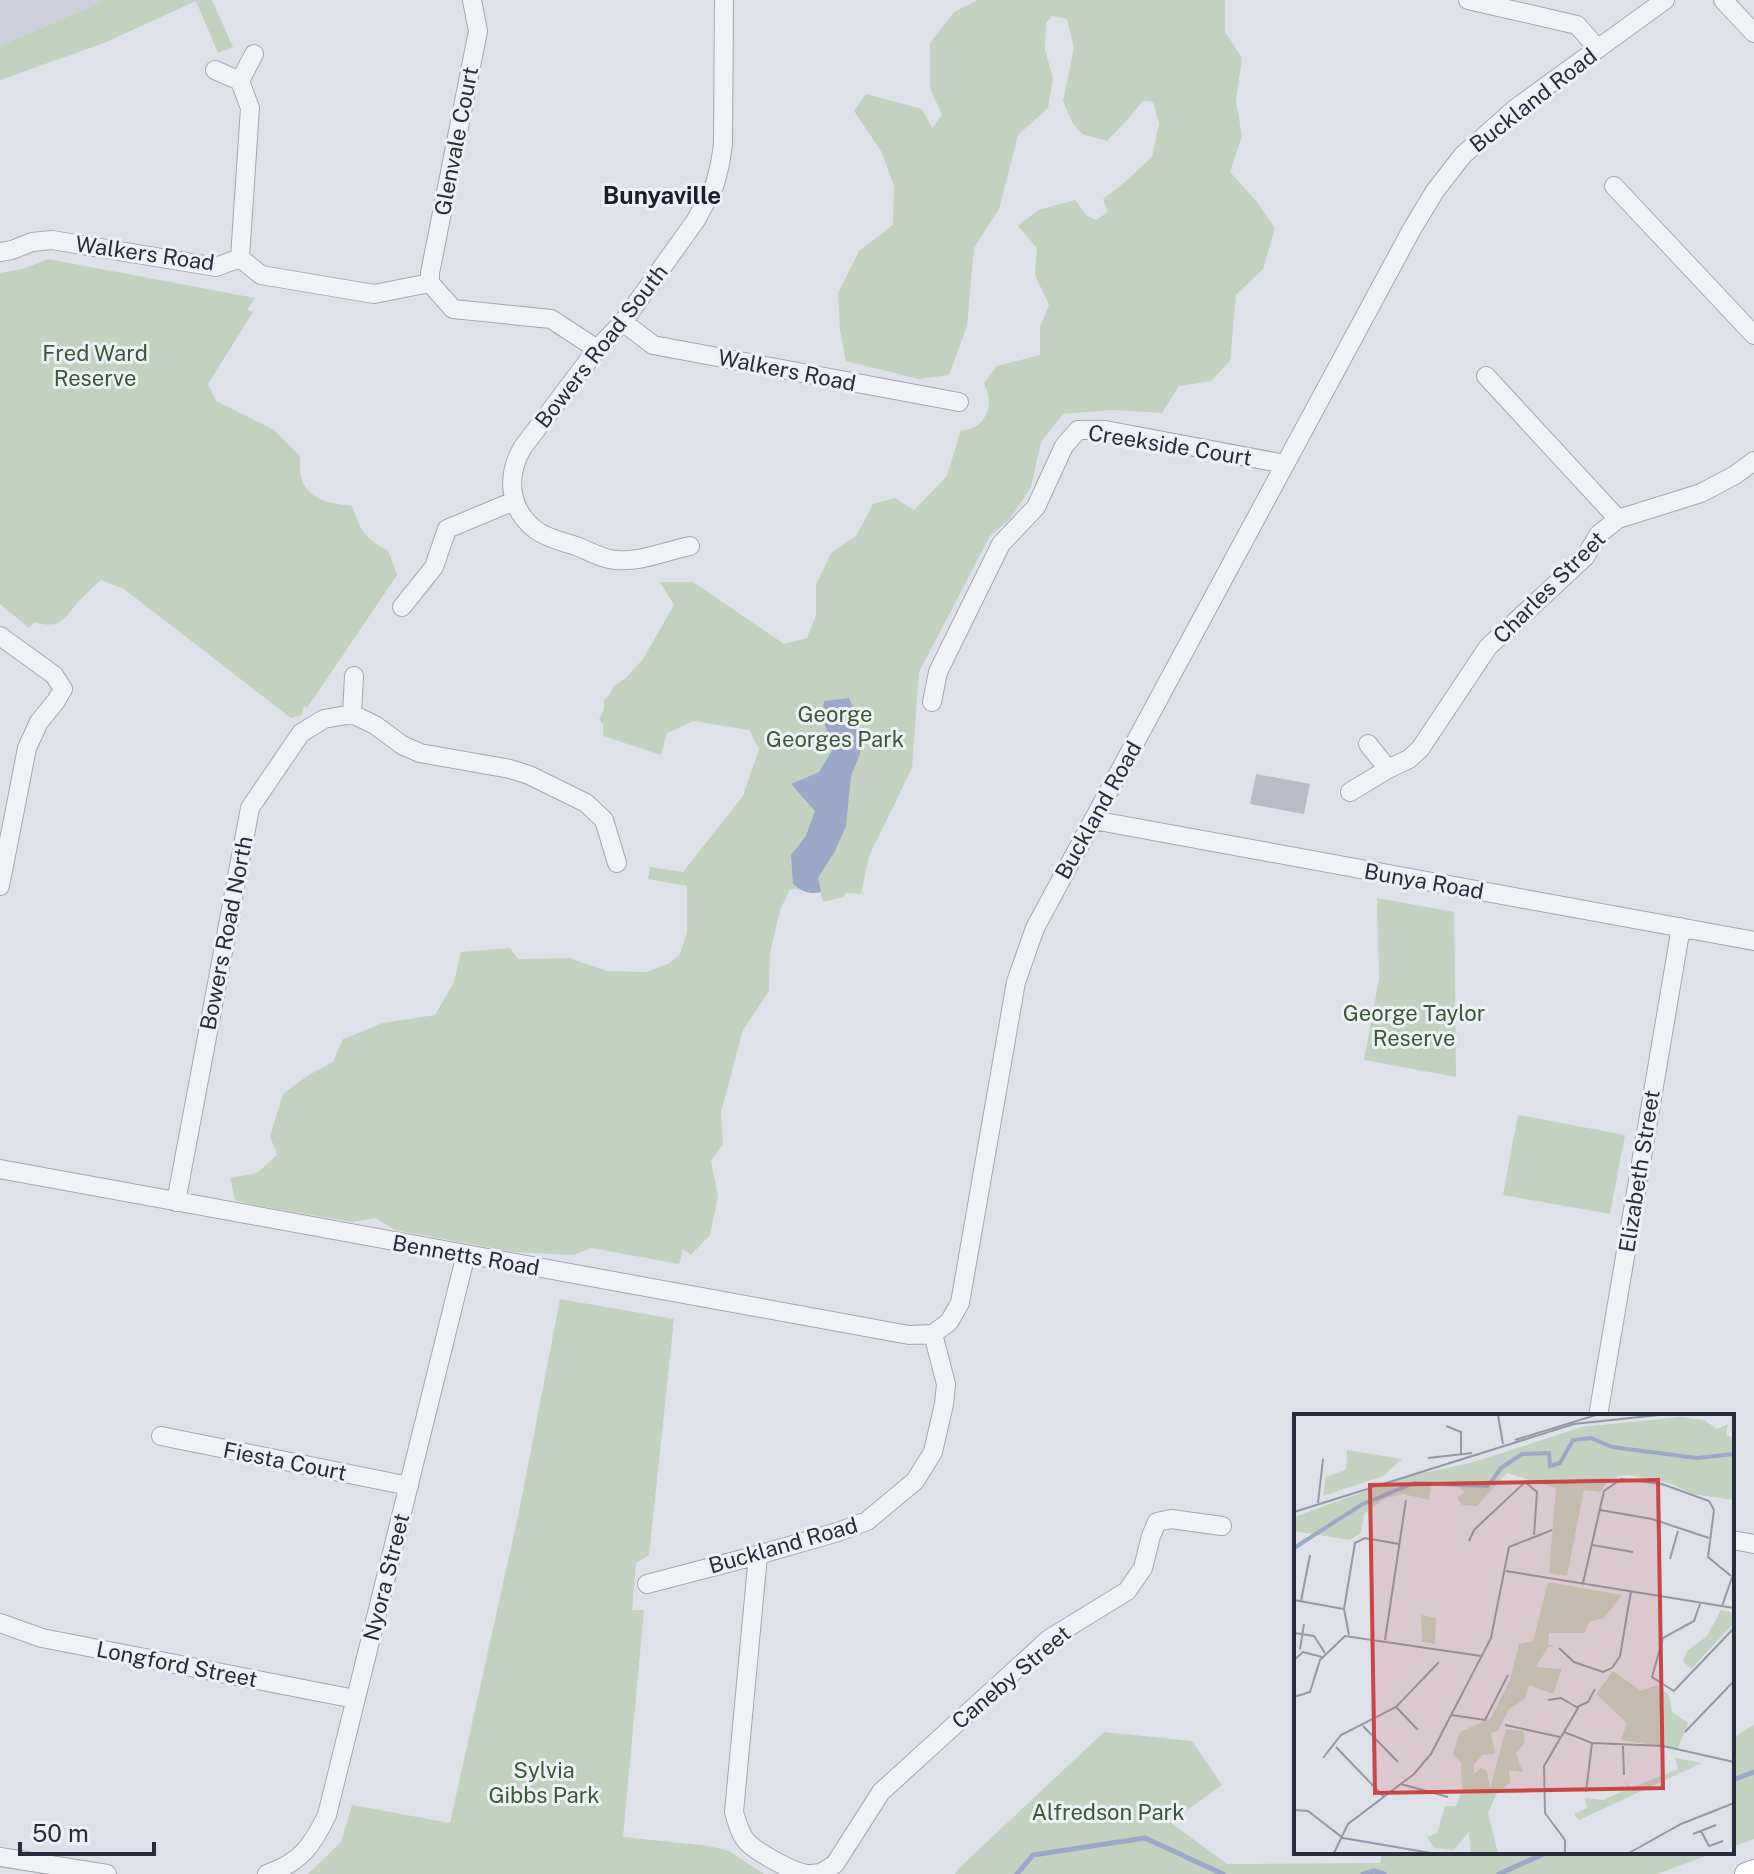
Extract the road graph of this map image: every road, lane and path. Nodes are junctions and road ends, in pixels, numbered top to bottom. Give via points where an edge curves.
1 (472, 0) edge
2 (724, 0) edge
3 (1468, 0) edge
4 (1665, 0) edge
5 (1723, 0) edge
6 (1754, 33) edge
7 (1598, 49) junction
8 (254, 54) dead end
9 (215, 70) dead end
10 (240, 81) junction
11 (1614, 186) dead end
12 (0, 252) edge
13 (240, 258) junction
14 (430, 283) junction
15 (623, 322) junction
16 (1754, 335) edge
17 (597, 349) junction
18 (1486, 376) dead end
19 (959, 402) dead end
20 (1754, 461) edge
21 (1285, 464) junction
22 (514, 501) junction
23 (1618, 519) junction
24 (690, 546) dead end
25 (402, 607) dead end
26 (0, 636) edge
27 (354, 676) dead end
28 (932, 702) dead end
29 (352, 714) junction
30 (1368, 744) dead end
31 (1388, 769) junction
32 (1350, 792) dead end
33 (1093, 820) junction
34 (617, 863) dead end
35 (0, 886) edge
36 (1681, 927) junction
37 (1754, 941) edge
38 (0, 1169) edge
39 (176, 1202) junction
40 (466, 1254) junction
41 (933, 1334) junction
42 (1598, 1414) edge
43 (161, 1436) dead end
44 (409, 1486) junction
45 (1222, 1526) dead end
46 (1734, 1540) edge
47 (1754, 1544) edge
48 (758, 1555) junction
49 (647, 1584) dead end
50 (0, 1623) edge
51 (355, 1699) junction
52 (0, 1857) edge
53 (1754, 1871) edge
54 (107, 1874) edge
55 (267, 1874) edge
56 (809, 1874) edge
57 (1746, 1874) edge

1 - 14 street, Glenvale Court via 478,31
2 - 15 street, Bowers Road South via 723,144 715,184 696,220
3 - 7 street via 1577,25
4 - 7 street, Buckland Road
5 - 6 street
7 - 21 street, Buckland Road via 1516,108 1463,155 1435,191
8 - 10 street
9 - 10 street
10 - 13 street via 250,108
11 - 16 street
12 - 13 street, Walkers Road via 52,240 216,267
13 - 14 street, Walkers Road via 261,275 374,294
14 - 17 street via 453,309 551,319
15 - 17 street, Bowers Road South
15 - 19 street, Walkers Road via 653,345
17 - 22 street, Bowers Road South via 516,459
18 - 23 street
20 - 23 street, Charles Street via 1701,493
21 - 28 street, Creekside Court via 1105,430 1078,430 1064,446 1036,507 1001,544 938,672
21 - 33 street, Buckland Road
22 - 24 street via 537,531 613,561
22 - 25 street via 447,529 434,567
23 - 31 street, Charles Street via 1488,647 1420,749
26 - 35 street via 54,675 63,689 27,748
27 - 29 street
29 - 34 street via 420,753 510,769 586,803 604,820
29 - 39 street, Bowers Road North via 324,719 301,733 250,808
30 - 31 street
31 - 32 street, Charles Street
33 - 36 street, Bunya Road
33 - 41 street, Buckland Road via 1035,928 1016,982 960,1303 949,1322
36 - 37 street, Bunya Road
36 - 42 street, Elizabeth Street
38 - 39 street, Bennetts Road
39 - 40 street, Bennetts Road
40 - 41 street, Bennetts Road via 909,1335
40 - 44 street, Nyora Street
41 - 48 street, Buckland Road via 946,1384 944,1404 933,1452 915,1481 867,1521
43 - 44 street, Fiesta Court
44 - 51 street, Nyora Street
45 - 56 street, Caneby Street via 1157,1522 1143,1568 1127,1591 1049,1639 881,1792 835,1864
46 - 47 street
48 - 49 street, Buckland Road
48 - 56 street, Caneby Street via 734,1812 747,1842
50 - 51 street, Longford Street via 42,1638
51 - 55 street, Nyora Street via 327,1815 316,1839 304,1854
52 - 54 street
53 - 57 main road

